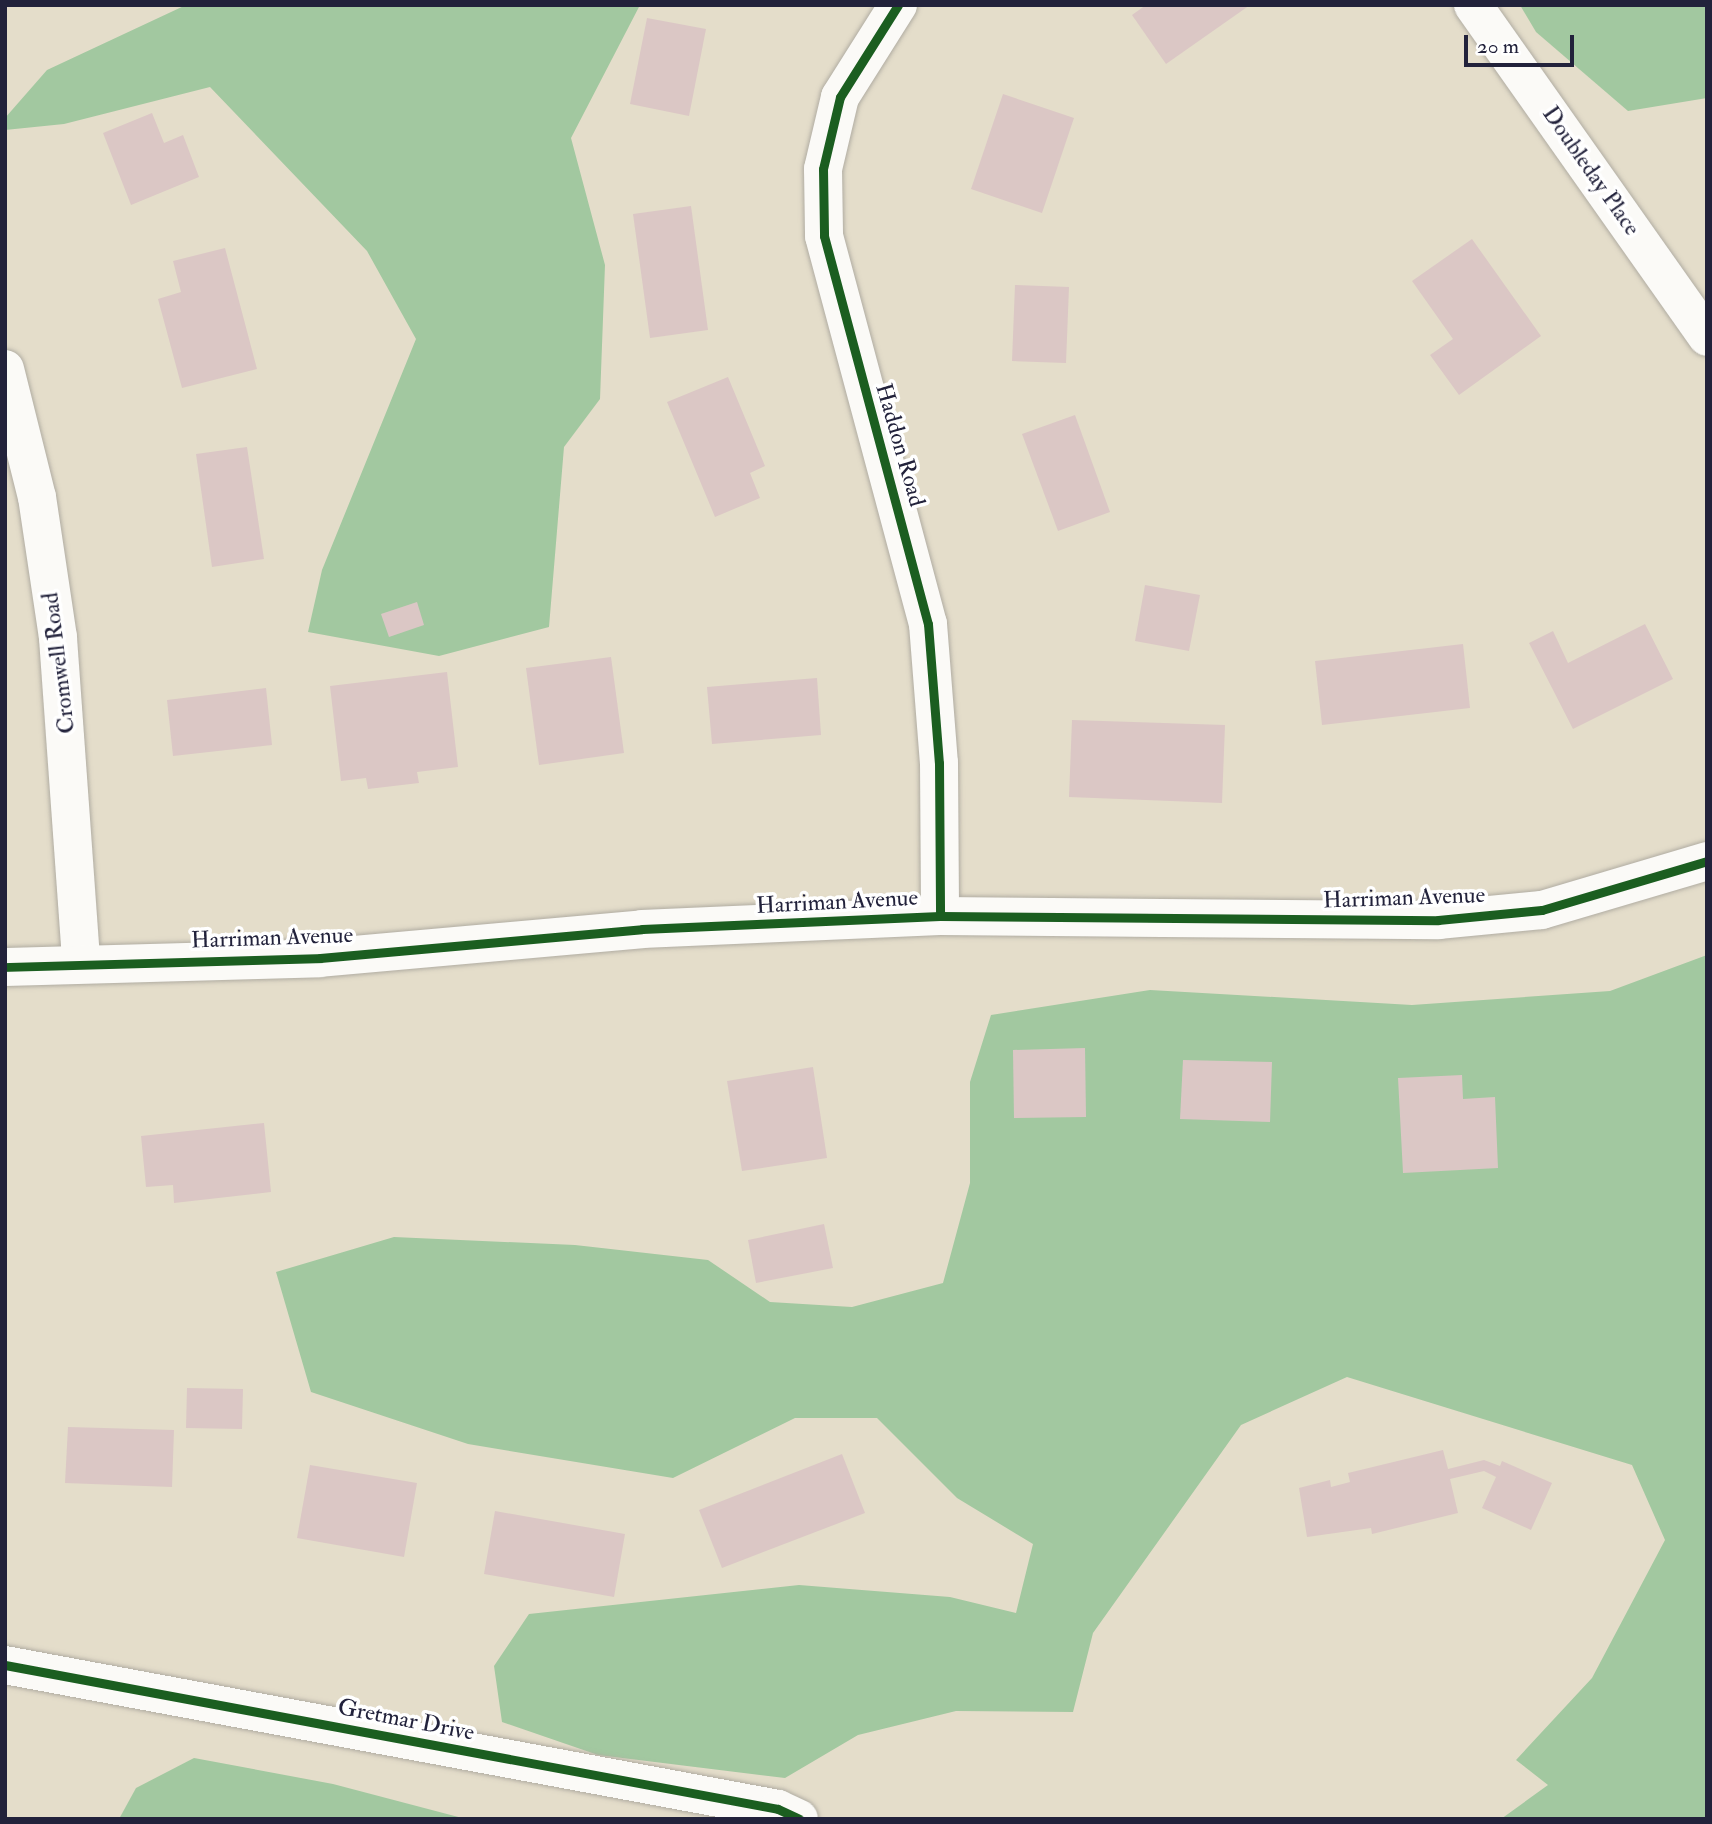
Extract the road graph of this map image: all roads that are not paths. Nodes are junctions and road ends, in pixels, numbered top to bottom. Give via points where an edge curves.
1 (898, 5) edge
2 (1473, 5) edge
3 (1707, 337) edge
4 (5, 369) edge
5 (1707, 861) edge
6 (940, 916) junction
7 (81, 962) junction
8 (5, 967) edge
9 (5, 1665) edge
10 (799, 1819) edge

1 - 6 street, Haddon Road via 840,97 822,169 824,236 928,624 937,714
2 - 3 street, Doubleday Place
4 - 7 street, Cromwell Road via 37,497 58,638
5 - 6 street, Harriman Avenue via 1542,910 1438,920
6 - 7 street, Harriman Avenue via 642,929 320,958
7 - 8 street, Harriman Avenue
9 - 10 street, Gretmar Drive via 778,1809

